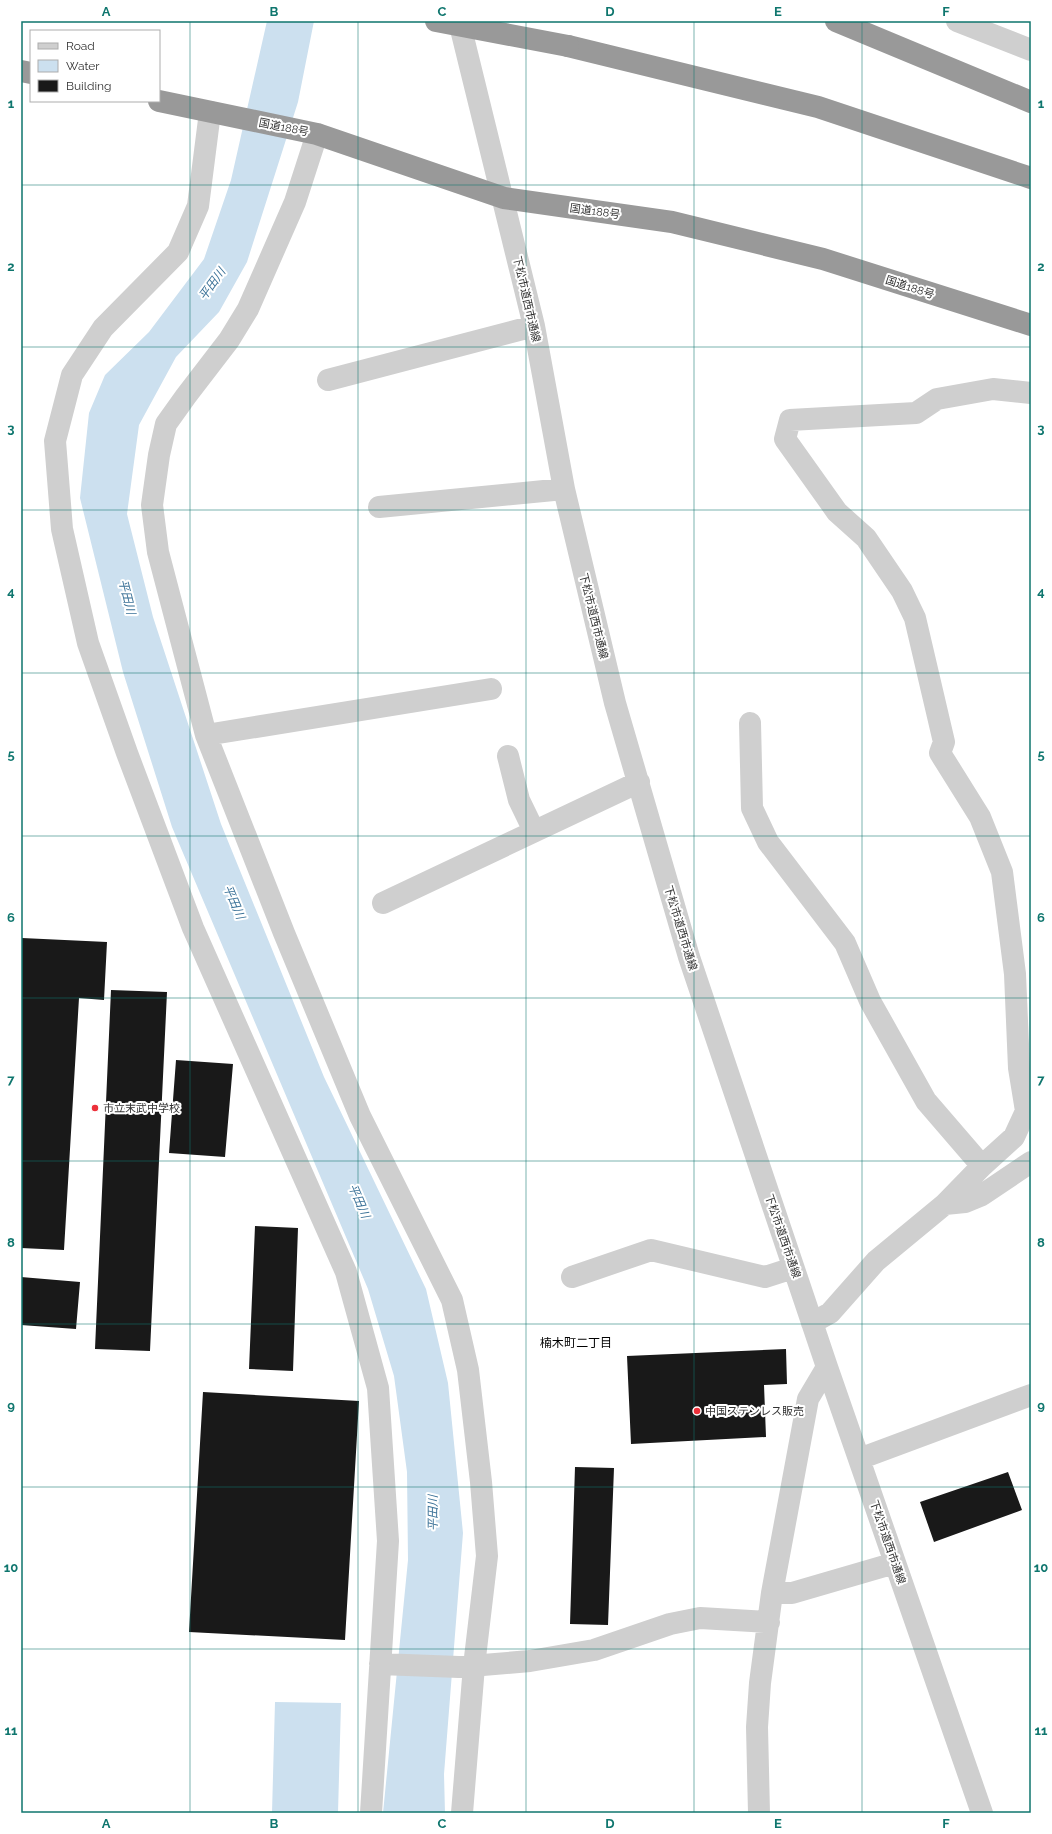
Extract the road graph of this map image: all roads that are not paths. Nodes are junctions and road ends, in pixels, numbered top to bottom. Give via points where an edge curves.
1 (436, 21) edge
2 (459, 21) edge
3 (836, 21) edge
4 (957, 21) edge
5 (1031, 50) edge
6 (160, 101) edge
7 (1031, 102) edge
8 (220, 114) junction
9 (308, 132) junction
10 (1031, 178) edge
11 (504, 198) junction
12 (1031, 325) edge
13 (534, 326) junction
14 (328, 380) dead end
15 (1031, 393) edge
16 (564, 489) junction
17 (379, 507) dead end
18 (491, 689) dead end
19 (750, 723) dead end
20 (206, 734) junction
21 (508, 756) dead end
22 (638, 782) junction
23 (534, 831) junction
24 (383, 903) dead end
25 (1023, 973) edge
26 (1031, 1162) edge
27 (982, 1166) junction
28 (945, 1204) junction
29 (794, 1268) junction
30 (572, 1277) dead end
31 (812, 1323) junction
32 (827, 1367) junction
33 (1031, 1395) edge
34 (859, 1459) junction
35 (895, 1563) junction
36 (772, 1592) junction
37 (769, 1622) junction
38 (387, 1664) junction
39 (467, 1666) junction
40 (371, 1813) edge
41 (462, 1813) edge
42 (759, 1813) edge
43 (982, 1813) edge

1 - 10 highway, bridge via 568,46 818,107
2 - 11 street, 下松市道西市通線
3 - 7 highway
4 - 5 street
6 - 8 highway, 国道188号
8 - 9 highway, 国道188号
8 - 38 street via 198,206 178,252 103,328 72,375 55,441 62,529 88,643 190,920 346,1272 378,1388 388,1541
9 - 11 highway, 国道188号
9 - 20 street via 295,202 248,309 229,340 166,424 159,455 152,505 158,552
11 - 12 highway, 国道188号 via 680,224 823,260
11 - 13 street, 下松市道西市通線
13 - 14 street
13 - 16 street, 下松市道西市通線
15 - 25 street via 993,389 937,398 916,413 790,420 785,439 837,512 866,538 902,591 915,618 944,742 940,753 980,817 1002,872
16 - 17 street
16 - 22 street, 下松市道西市通線 via 615,702
18 - 20 street
19 - 27 street via 752,808 768,842 845,943 870,1001 926,1101
20 - 39 street via 284,933 360,1116 452,1300 468,1370 487,1556
21 - 23 street via 519,800
22 - 23 street
22 - 29 street, 下松市道西市通線 via 689,957
23 - 24 street
25 - 27 street via 1019,1068 1026,1111 1014,1137
26 - 28 street via 982,1195 965,1202
27 - 28 street
28 - 31 street via 876,1262 830,1313
29 - 30 street via 765,1277 651,1250
29 - 31 street, 下松市道西市通線
31 - 32 street, 下松市道西市通線
32 - 34 street, 下松市道西市通線
32 - 36 street via 808,1399
33 - 34 street
34 - 35 street, 下松市道西市通線
35 - 36 street via 792,1593
35 - 43 street, 下松市道西市通線
36 - 37 street
37 - 39 street via 700,1618 670,1624 594,1650 530,1661
37 - 42 street via 760,1683 757,1727
38 - 39 street
38 - 40 street
39 - 41 street

